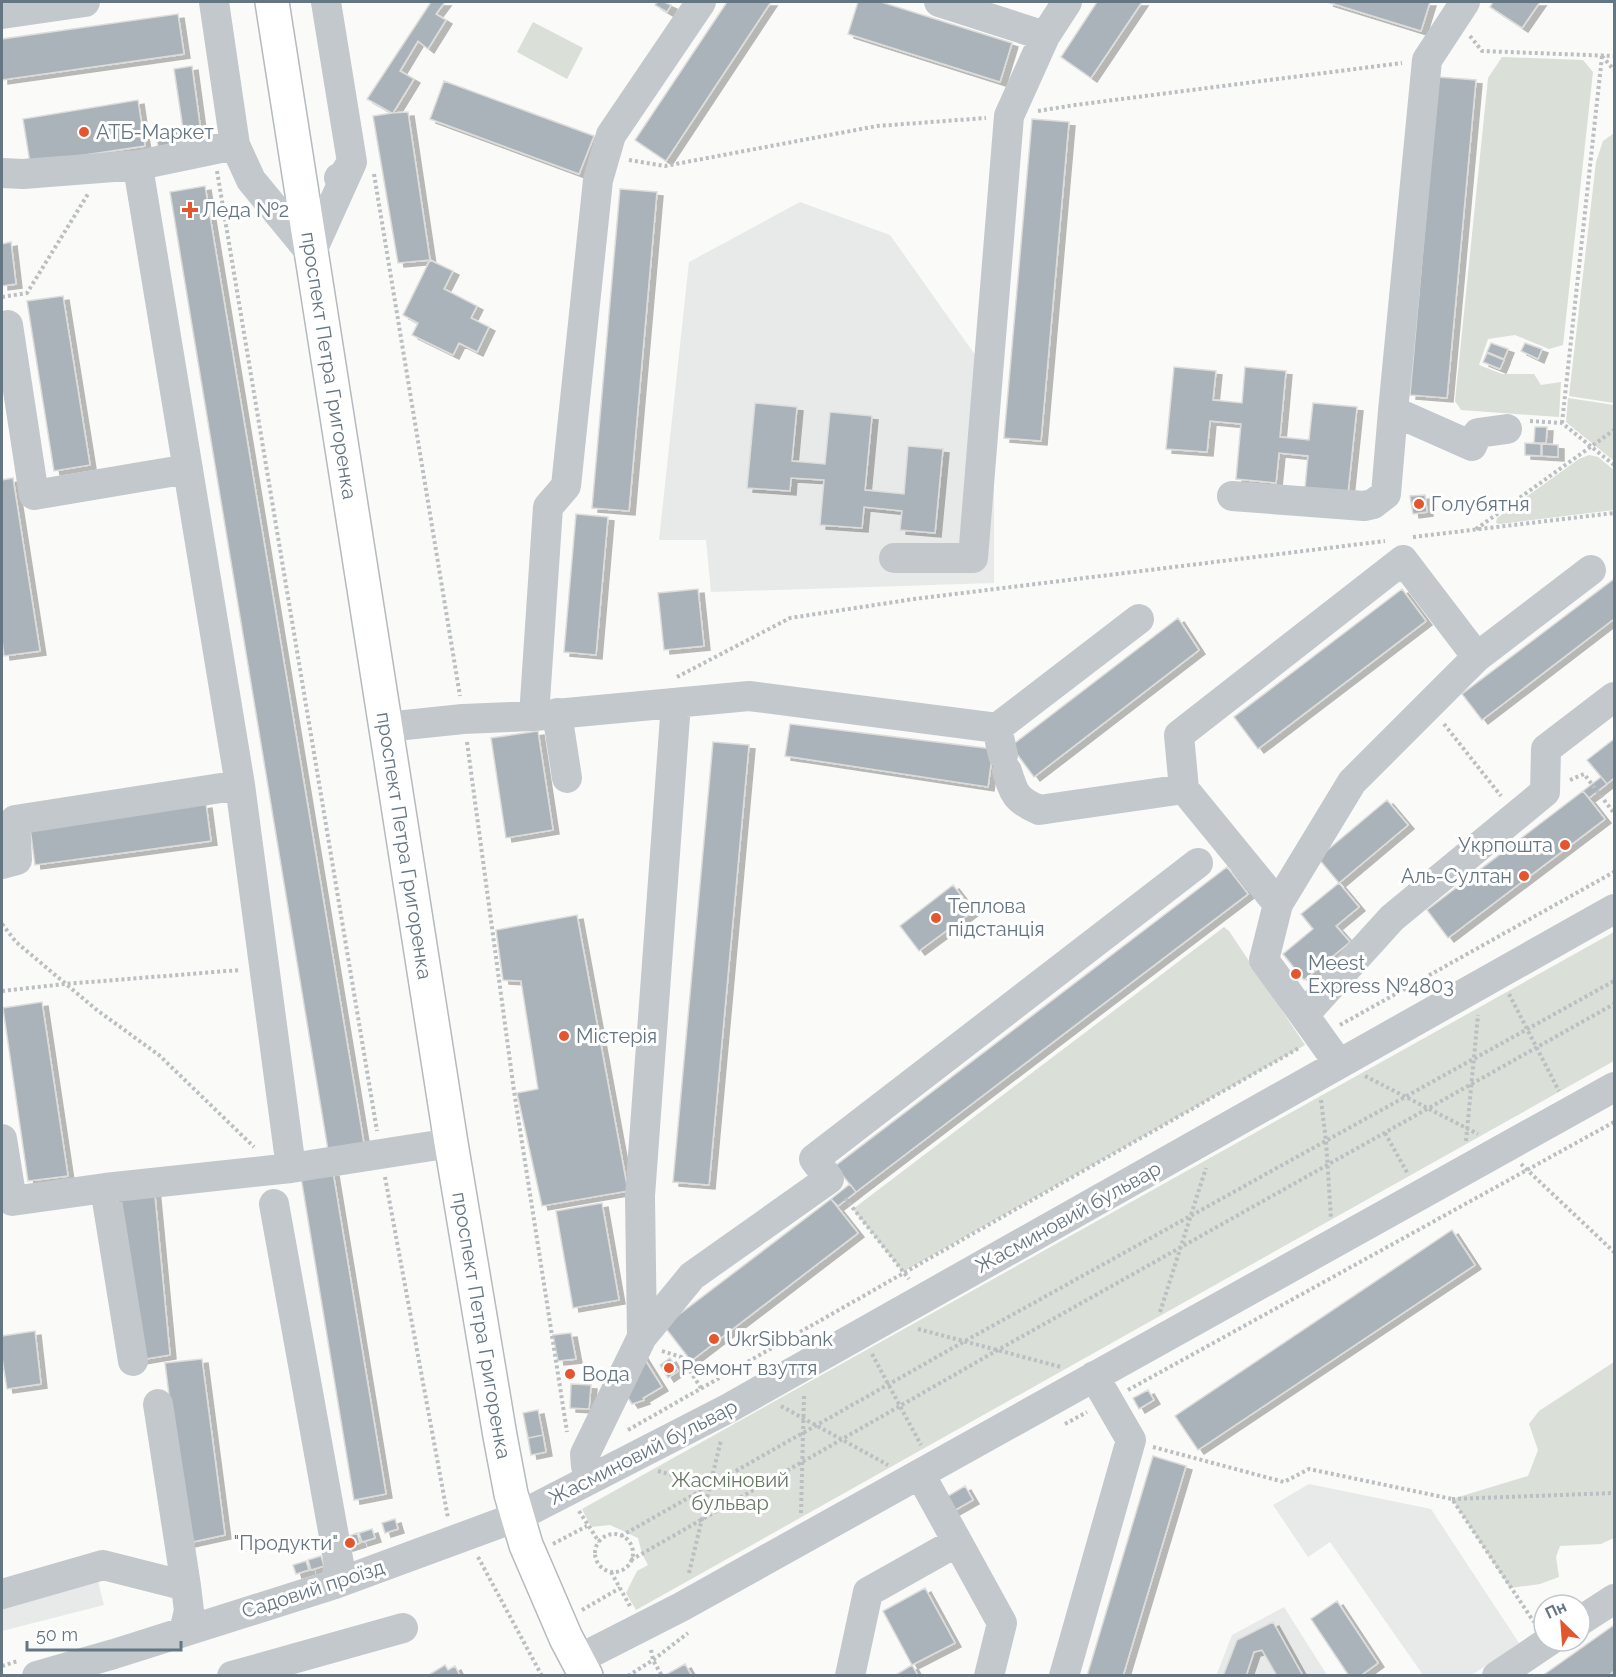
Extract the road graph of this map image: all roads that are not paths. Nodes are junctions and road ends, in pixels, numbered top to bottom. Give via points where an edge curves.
1 (85, 2) edge
2 (214, 2) edge
3 (272, 2) edge
4 (326, 2) edge
5 (701, 2) edge
6 (939, 2) edge
7 (1067, 2) edge
8 (1460, 9) edge
9 (2, 14) edge
10 (1045, 36) junction
11 (224, 147) junction
12 (139, 165) junction
13 (362, 165) junction
14 (2, 173) edge
15 (251, 180) junction
16 (300, 186) junction
17 (311, 253) junction
18 (5, 311) edge
19 (1393, 411) junction
20 (1507, 429) road end
21 (188, 469) junction
22 (1232, 496) dead end
23 (894, 558) dead end
24 (1592, 570) dead end
25 (1139, 620) dead end
26 (1477, 657) junction
27 (672, 692) junction
28 (1614, 697) edge
29 (546, 715) junction
30 (386, 727) junction
31 (1002, 751) junction
32 (567, 778) dead end
33 (240, 785) junction
34 (1184, 789) junction
35 (1198, 863) dead end
36 (2, 864) edge
37 (1278, 904) junction
38 (1614, 909) edge
39 (1312, 1026) junction
40 (1329, 1070) junction
41 (1614, 1087) edge
42 (2, 1139) edge
43 (451, 1143) junction
44 (284, 1169) junction
45 (105, 1188) junction
46 (7, 1202) edge
47 (274, 1204) dead end
48 (641, 1340) junction
49 (133, 1361) dead end
50 (1094, 1376) junction
51 (158, 1404) dead end
52 (921, 1473) junction
53 (582, 1490) junction
54 (517, 1517) junction
55 (957, 1542) junction
56 (335, 1584) junction
57 (186, 1586) junction
58 (2, 1594) edge
59 (1614, 1599) edge
60 (1592, 1613) edge
61 (403, 1628) dead end
62 (184, 1631) junction
63 (1532, 1644) edge
64 (122, 1665) edge
65 (582, 1668) edge
66 (37, 1676) edge
67 (232, 1676) edge
68 (850, 1676) edge
69 (989, 1676) edge
70 (1064, 1676) edge
71 (1497, 1676) edge

1 - 9 street
2 - 11 street
3 - 16 main road, проспект Петра Григоренка
4 - 13 street
5 - 29 street via 611,135 598,180 566,486 548,507
6 - 10 street
7 - 10 street
8 - 19 street via 1427,60
10 - 23 street via 1009,116 974,558
11 - 12 street
11 - 15 street
12 - 14 street
12 - 21 street
13 - 16 street via 328,184
13 - 17 street
15 - 16 street via 273,188
15 - 17 street
16 - 17 main road, проспект Петра Григоренка
17 - 30 main road, проспект Петра Григоренка
18 - 21 street via 34,495
19 - 20 street via 1472,446 1478,433
19 - 22 street via 1386,494 1381,500 1364,506
21 - 33 street
24 - 26 street
25 - 31 street
26 - 34 street via 1403,560 1179,735
26 - 37 street via 1352,782
27 - 29 street
27 - 31 street via 749,696
27 - 48 street via 640,1196
28 - 39 street via 1546,749 1545,792 1392,918
29 - 30 street
29 - 32 street
30 - 43 main road, проспект Петра Григоренка
31 - 34 street via 1013,792 1022,802 1039,810
33 - 36 street via 15,820 17,860
33 - 44 street via 264,968
34 - 37 street
35 - 48 street via 814,1159 829,1179 692,1276
37 - 39 street via 1264,960
38 - 40 street, Жасминовий бульвар
39 - 40 street
40 - 53 street, Жасминовий бульвар
41 - 50 street
42 - 46 street
43 - 44 street
43 - 54 main road, проспект Петра Григоренка via 473,1221 497,1422
44 - 45 street
45 - 46 street
45 - 49 street
47 - 56 street via 339,1564
48 - 53 street via 585,1454
50 - 52 street
50 - 70 street via 1131,1440
51 - 57 street
52 - 55 street
52 - 65 street via 681,1607
53 - 54 street, Жасминовий бульвар
54 - 56 street, Садовий проїзд
54 - 65 main road, проспект Петра Григоренка via 534,1566
55 - 68 street via 868,1592
55 - 69 street via 1002,1623
56 - 62 street, Садовий проїзд
57 - 58 street via 102,1565
57 - 62 street via 189,1611
59 - 60 street
61 - 67 street
62 - 64 street, Садовий проїзд
63 - 71 street
64 - 66 street, Садовий проїзд

